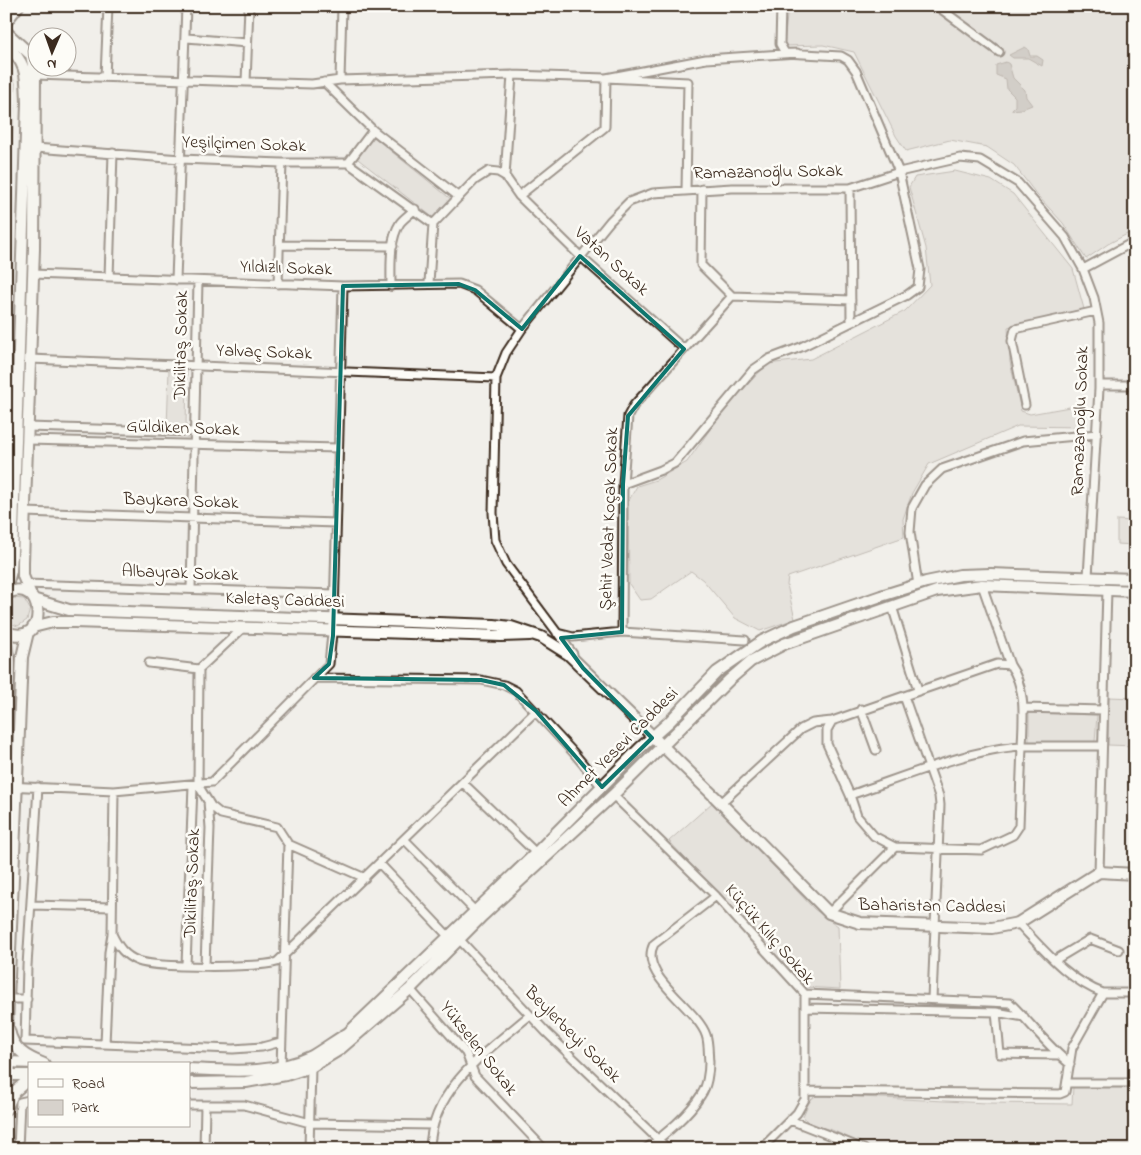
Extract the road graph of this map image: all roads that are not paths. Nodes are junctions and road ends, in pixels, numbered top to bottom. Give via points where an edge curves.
1 (20, 6) edge
2 (108, 6) edge
3 (186, 6) edge
4 (249, 6) edge
5 (342, 6) edge
6 (780, 6) edge
7 (937, 6) edge
8 (7, 20) edge
9 (6, 32) edge
10 (187, 38) junction
11 (247, 43) junction
12 (6, 45) edge
13 (28, 52) edge
14 (999, 52) dead end
15 (797, 54) junction
16 (512, 74) junction
17 (78, 76) edge
18 (105, 77) junction
19 (35, 78) edge
20 (606, 78) junction
21 (340, 80) junction
22 (185, 81) junction
23 (246, 82) junction
24 (324, 82) junction
25 (372, 130) junction
26 (35, 148) junction
27 (114, 154) junction
28 (181, 159) junction
29 (282, 163) junction
30 (348, 163) junction
31 (899, 172) junction
32 (505, 176) junction
33 (850, 188) junction
34 (702, 189) junction
35 (686, 190) junction
36 (459, 196) junction
37 (518, 196) junction
38 (415, 209) junction
39 (433, 224) junction
40 (1135, 241) edge
41 (279, 245) junction
42 (393, 246) junction
43 (580, 256) junction
44 (1082, 269) junction
45 (33, 274) junction
46 (109, 277) junction
47 (176, 280) junction
48 (198, 281) junction
49 (429, 283) junction
50 (278, 284) junction
51 (343, 286) junction
52 (391, 286) junction
53 (732, 296) junction
54 (851, 300) junction
55 (1096, 310) junction
56 (851, 322) junction
57 (522, 329) junction
58 (684, 349) junction
59 (30, 359) junction
60 (196, 366) junction
61 (341, 371) junction
62 (496, 378) junction
63 (1099, 384) junction
64 (1135, 385) edge
65 (1025, 406) dead end
66 (28, 427) junction
67 (194, 432) junction
68 (1097, 434) junction
69 (28, 440) junction
70 (194, 444) junction
71 (338, 448) junction
72 (623, 484) junction
73 (25, 512) junction
74 (193, 518) junction
75 (336, 523) junction
76 (1088, 577) junction
77 (1135, 579) edge
78 (25, 584) junction
79 (918, 585) junction
80 (982, 585) junction
81 (6, 589) edge
82 (191, 589) junction
83 (1107, 590) junction
84 (1135, 591) edge
85 (6, 594) edge
86 (334, 594) junction
87 (33, 598) junction
88 (892, 606) junction
89 (334, 624) junction
90 (244, 627) junction
91 (31, 630) junction
92 (6, 632) edge
93 (622, 632) junction
94 (557, 633) junction
95 (745, 640) dead end
96 (6, 644) edge
97 (148, 662) dead end
98 (1010, 665) junction
99 (583, 668) junction
100 (199, 669) junction
101 (314, 678) junction
102 (918, 690) junction
103 (904, 696) junction
104 (7, 702) edge
105 (1023, 708) junction
106 (861, 709) junction
107 (1103, 710) junction
108 (536, 712) junction
109 (832, 721) junction
110 (652, 738) junction
111 (6, 740) edge
112 (1022, 746) junction
113 (1102, 746) junction
114 (663, 747) junction
115 (876, 750) dead end
116 (928, 768) junction
117 (462, 783) junction
118 (195, 785) junction
119 (11, 786) edge
120 (38, 787) junction
121 (602, 787) junction
122 (114, 791) junction
123 (850, 795) junction
124 (613, 796) junction
125 (208, 801) junction
126 (721, 803) junction
127 (404, 839) junction
128 (288, 844) junction
129 (895, 847) junction
130 (939, 848) junction
131 (536, 853) junction
132 (380, 864) junction
133 (1098, 872) junction
134 (1135, 874) edge
135 (365, 878) junction
136 (716, 896) junction
137 (31, 905) junction
138 (112, 908) junction
139 (475, 911) junction
140 (829, 912) junction
141 (1018, 923) junction
142 (936, 925) junction
143 (112, 934) junction
144 (454, 938) junction
145 (1119, 950) dead end
146 (284, 957) junction
147 (1055, 960) junction
148 (186, 965) junction
149 (205, 965) junction
150 (410, 989) junction
151 (1103, 993) junction
152 (1135, 993) edge
153 (805, 994) junction
154 (8, 999) junction
155 (26, 999) junction
156 (932, 999) junction
157 (805, 1008) junction
158 (996, 1012) junction
159 (530, 1015) junction
160 (7, 1017) edge
161 (1025, 1017) junction
162 (281, 1042) junction
163 (104, 1044) junction
164 (6, 1050) edge
165 (1059, 1055) junction
166 (6, 1062) edge
167 (39, 1062) edge
168 (28, 1063) edge
169 (1070, 1064) junction
170 (471, 1065) junction
171 (280, 1067) junction
172 (311, 1067) junction
173 (190, 1069) edge
174 (6, 1074) edge
175 (28, 1077) edge
176 (28, 1078) edge
177 (190, 1083) edge
178 (1066, 1083) junction
179 (1135, 1083) edge
180 (806, 1091) junction
181 (28, 1100) edge
182 (190, 1106) edge
183 (205, 1106) junction
184 (6, 1109) edge
185 (790, 1120) junction
186 (310, 1123) junction
187 (433, 1125) junction
188 (658, 1139) junction
189 (18, 1149) edge
190 (204, 1149) edge
191 (309, 1149) edge
192 (430, 1149) edge
193 (544, 1149) edge
194 (646, 1149) edge
195 (668, 1149) edge
196 (761, 1149) edge
197 (864, 1149) edge

1 - 8 street
2 - 18 street
3 - 10 street
4 - 11 street
5 - 21 street
6 - 15 street via 781,48 785,53
7 - 14 street
9 - 13 street
10 - 11 street
10 - 22 street
11 - 23 street
12 - 81 street via 24,65 27,95 13,533 11,571
15 - 20 street via 706,59
15 - 31 street via 841,56 848,60
16 - 20 street
16 - 21 street
16 - 32 street
17 - 18 street
18 - 22 street
19 - 26 street
20 - 35 street via 688,82
20 - 37 street via 606,127
21 - 24 street
22 - 23 street
22 - 28 street
23 - 24 street
24 - 25 street
25 - 30 street
25 - 36 street
26 - 27 street, Yeşilçimen Sokak
26 - 45 street
27 - 28 street, Yeşilçimen Sokak
27 - 46 street
28 - 29 street, Yeşilçimen Sokak
28 - 47 street
29 - 30 street, Yeşilçimen Sokak
29 - 41 street
30 - 38 street
31 - 33 street, Ramazanoğlu Sokak
31 - 44 street, Ramazanoğlu Sokak via 960,158 980,160 1018,183 1042,208 1065,237
31 - 56 street via 920,269 918,288
32 - 36 street via 489,171
32 - 37 street, Vatan Sokak
33 - 34 street, Ramazanoğlu Sokak
33 - 54 street
34 - 35 street, Ramazanoğlu Sokak
34 - 53 street via 701,265
35 - 43 street, Ramazanoğlu Sokak via 653,193 629,202
36 - 39 street
37 - 43 street, Vatan Sokak
38 - 39 street
38 - 42 street via 400,223
39 - 49 street
40 - 44 street
41 - 42 street
41 - 50 street
42 - 52 street
43 - 57 street, Ramazanoğlu Sokak
43 - 58 street, Vatan Sokak
44 - 55 street, Ramazanoğlu Sokak
45 - 46 street, Yıldızlı Sokak
45 - 59 street
46 - 47 street, Yıldızlı Sokak
47 - 48 street, Yıldızlı Sokak
48 - 50 street, Yıldızlı Sokak
48 - 60 street, Dikilitaş Sokak
49 - 52 street, Yıldızlı Sokak
49 - 57 street, Yıldızlı Sokak via 467,286
50 - 51 street, Yıldızlı Sokak
51 - 52 street, Yıldızlı Sokak
51 - 61 street
53 - 54 street
53 - 58 street, Şehit Vedat Koçak Sokak
54 - 56 street
55 - 63 street, Ramazanoğlu Sokak
55 - 65 street via 1015,329 1012,341
56 - 72 street via 753,370 675,463
57 - 62 street, Ramazanoğlu Sokak via 506,353
58 - 72 street, Şehit Vedat Koçak Sokak via 628,416
59 - 60 street, Yalvaç Sokak
59 - 66 street
60 - 61 street, Yalvaç Sokak
60 - 67 street, Dikilitaş Sokak
61 - 62 street, Yalvaç Sokak
61 - 71 street
62 - 94 street, Ramazanoğlu Sokak via 495,540 506,564
63 - 64 street
63 - 68 street, Ramazanoğlu Sokak
66 - 67 street
66 - 69 street
67 - 70 street, Dikilitaş Sokak
68 - 76 street, Ramazanoğlu Sokak
68 - 79 street via 1023,441 942,469 925,485 912,508 910,532
69 - 70 street, Güldiken Sokak
69 - 73 street
70 - 71 street, Güldiken Sokak
70 - 74 street, Dikilitaş Sokak
71 - 75 street
72 - 93 street, Şehit Vedat Koçak Sokak
73 - 74 street, Baykara Sokak
73 - 78 street
74 - 75 street, Baykara Sokak
74 - 82 street, Dikilitaş Sokak
75 - 86 street
76 - 77 street, Ahmet Yesevi Caddesi
76 - 79 street, Ahmet Yesevi Caddesi via 968,575
78 - 82 street, Albayrak Sokak
78 - 87 street
79 - 110 street, Ahmet Yesevi Caddesi via 794,626 762,641 717,672
80 - 83 street, Ahmet Yesevi Caddesi
80 - 88 street, Ahmet Yesevi Caddesi via 938,591
80 - 98 street
82 - 86 street, Albayrak Sokak
83 - 84 street, Ahmet Yesevi Caddesi
83 - 107 street
85 - 87 street, Kaletaş Caddesi via 17,590
86 - 89 street
87 - 89 street, Kaletaş Caddesi via 69,610
87 - 91 street via 39,614
88 - 102 street
88 - 114 street, Ahmet Yesevi Caddesi via 784,644 751,661
89 - 90 street, Kaletaş Caddesi
89 - 99 street, Kaletaş Caddesi via 502,626 533,634 554,644
89 - 101 street via 329,664
90 - 91 street, Kaletaş Caddesi via 66,622
90 - 100 street
91 - 92 street, Kaletaş Caddesi via 14,634
91 - 119 street via 22,657
93 - 94 street via 573,637
93 - 95 street
94 - 99 street, Ramazanoğlu Sokak
96 - 104 street via 9,663
97 - 100 street
98 - 102 street via 997,664
98 - 105 street via 1018,676
99 - 110 street, Kaletaş Caddesi
100 - 118 street
101 - 108 street via 481,680 516,691
101 - 118 street via 212,782
102 - 103 street
103 - 106 street
103 - 116 street
104 - 111 street
105 - 107 street
105 - 112 street
106 - 109 street
106 - 115 street
107 - 113 street
108 - 117 street
108 - 121 street
109 - 123 street via 827,730 827,744
109 - 126 street via 813,723 801,729
110 - 114 street, Kaletaş Caddesi
110 - 121 street, Ahmet Yesevi Caddesi
112 - 113 street
112 - 116 street via 1004,747
112 - 130 street via 1019,826 1013,836 981,850
113 - 133 street
114 - 124 street, Ahmet Yesevi Caddesi
114 - 126 street, Baharistan Caddesi
116 - 123 street
116 - 130 street via 939,796
117 - 127 street
117 - 131 street
118 - 122 street
118 - 125 street
118 - 148 street
119 - 120 street
119 - 154 street
120 - 122 street
120 - 137 street
121 - 131 street, Ahmet Yesevi Caddesi
122 - 138 street
123 - 129 street via 856,816 874,836
124 - 136 street, Küçük Kılıç Sokak
124 - 144 street, Ahmet Yesevi Caddesi
125 - 128 street via 221,814 276,827
125 - 149 street, Dikilitaş Sokak
126 - 140 street, Baharistan Caddesi
127 - 132 street
127 - 139 street
128 - 135 street
128 - 146 street
129 - 130 street
129 - 140 street
130 - 142 street
131 - 139 street, Ahmet Yesevi Caddesi
132 - 135 street
132 - 144 street, Beylerbeyi Sokak
133 - 134 street
133 - 141 street, Baharistan Caddesi
135 - 146 street
136 - 153 street, Küçük Kılıç Sokak
136 - 188 street via 654,944 649,955 654,971 700,1024 706,1036 709,1068 701,1095
137 - 138 street
137 - 155 street
138 - 143 street
139 - 144 street, Ahmet Yesevi Caddesi
140 - 142 street, Baharistan Caddesi via 860,923
141 - 142 street, Baharistan Caddesi via 992,928
141 - 147 street
142 - 156 street
143 - 148 street via 118,946 137,961
143 - 163 street
144 - 150 street, Ahmet Yesevi Caddesi
144 - 159 street, Beylerbeyi Sokak
144 - 171 street, Ahmet Yesevi Caddesi via 348,1033 313,1055
145 - 147 street via 1090,939
146 - 149 street via 266,965
146 - 162 street
147 - 151 street via 1086,986
148 - 149 street
150 - 170 street, Yükselen Sokak via 466,1053
150 - 172 street, Ahmet Yesevi Caddesi via 361,1033
151 - 152 street
151 - 169 street via 1072,1048
153 - 156 street
153 - 157 street, Küçük Kılıç Sokak
154 - 155 street
154 - 160 street
155 - 163 street via 26,1041
156 - 161 street via 1010,1003
157 - 158 street
157 - 180 street, Küçük Kılıç Sokak
158 - 161 street
158 - 165 street via 1000,1054
159 - 170 street
159 - 188 street, Beylerbeyi Sokak
160 - 164 street
160 - 167 street via 10,1036 18,1050
161 - 165 street via 1049,1048
162 - 163 street via 233,1049
162 - 171 street
165 - 169 street
166 - 168 street
169 - 178 street
170 - 187 street via 446,1097
170 - 193 street, Yükselen Sokak via 474,1076
171 - 173 street, Ahmet Yesevi Caddesi via 252,1072
172 - 177 street, Ahmet Yesevi Caddesi via 286,1076 246,1082
172 - 186 street
174 - 175 street
176 - 184 street via 14,1092
178 - 179 street
178 - 180 street via 1065,1092 1060,1094
180 - 185 street, Küçük Kılıç Sokak via 805,1099
181 - 189 street via 20,1102
182 - 183 street
183 - 186 street via 244,1105
183 - 190 street
185 - 196 street, Küçük Kılıç Sokak
185 - 197 street
186 - 187 street
186 - 191 street
187 - 192 street
188 - 194 street
188 - 195 street, Beylerbeyi Sokak

